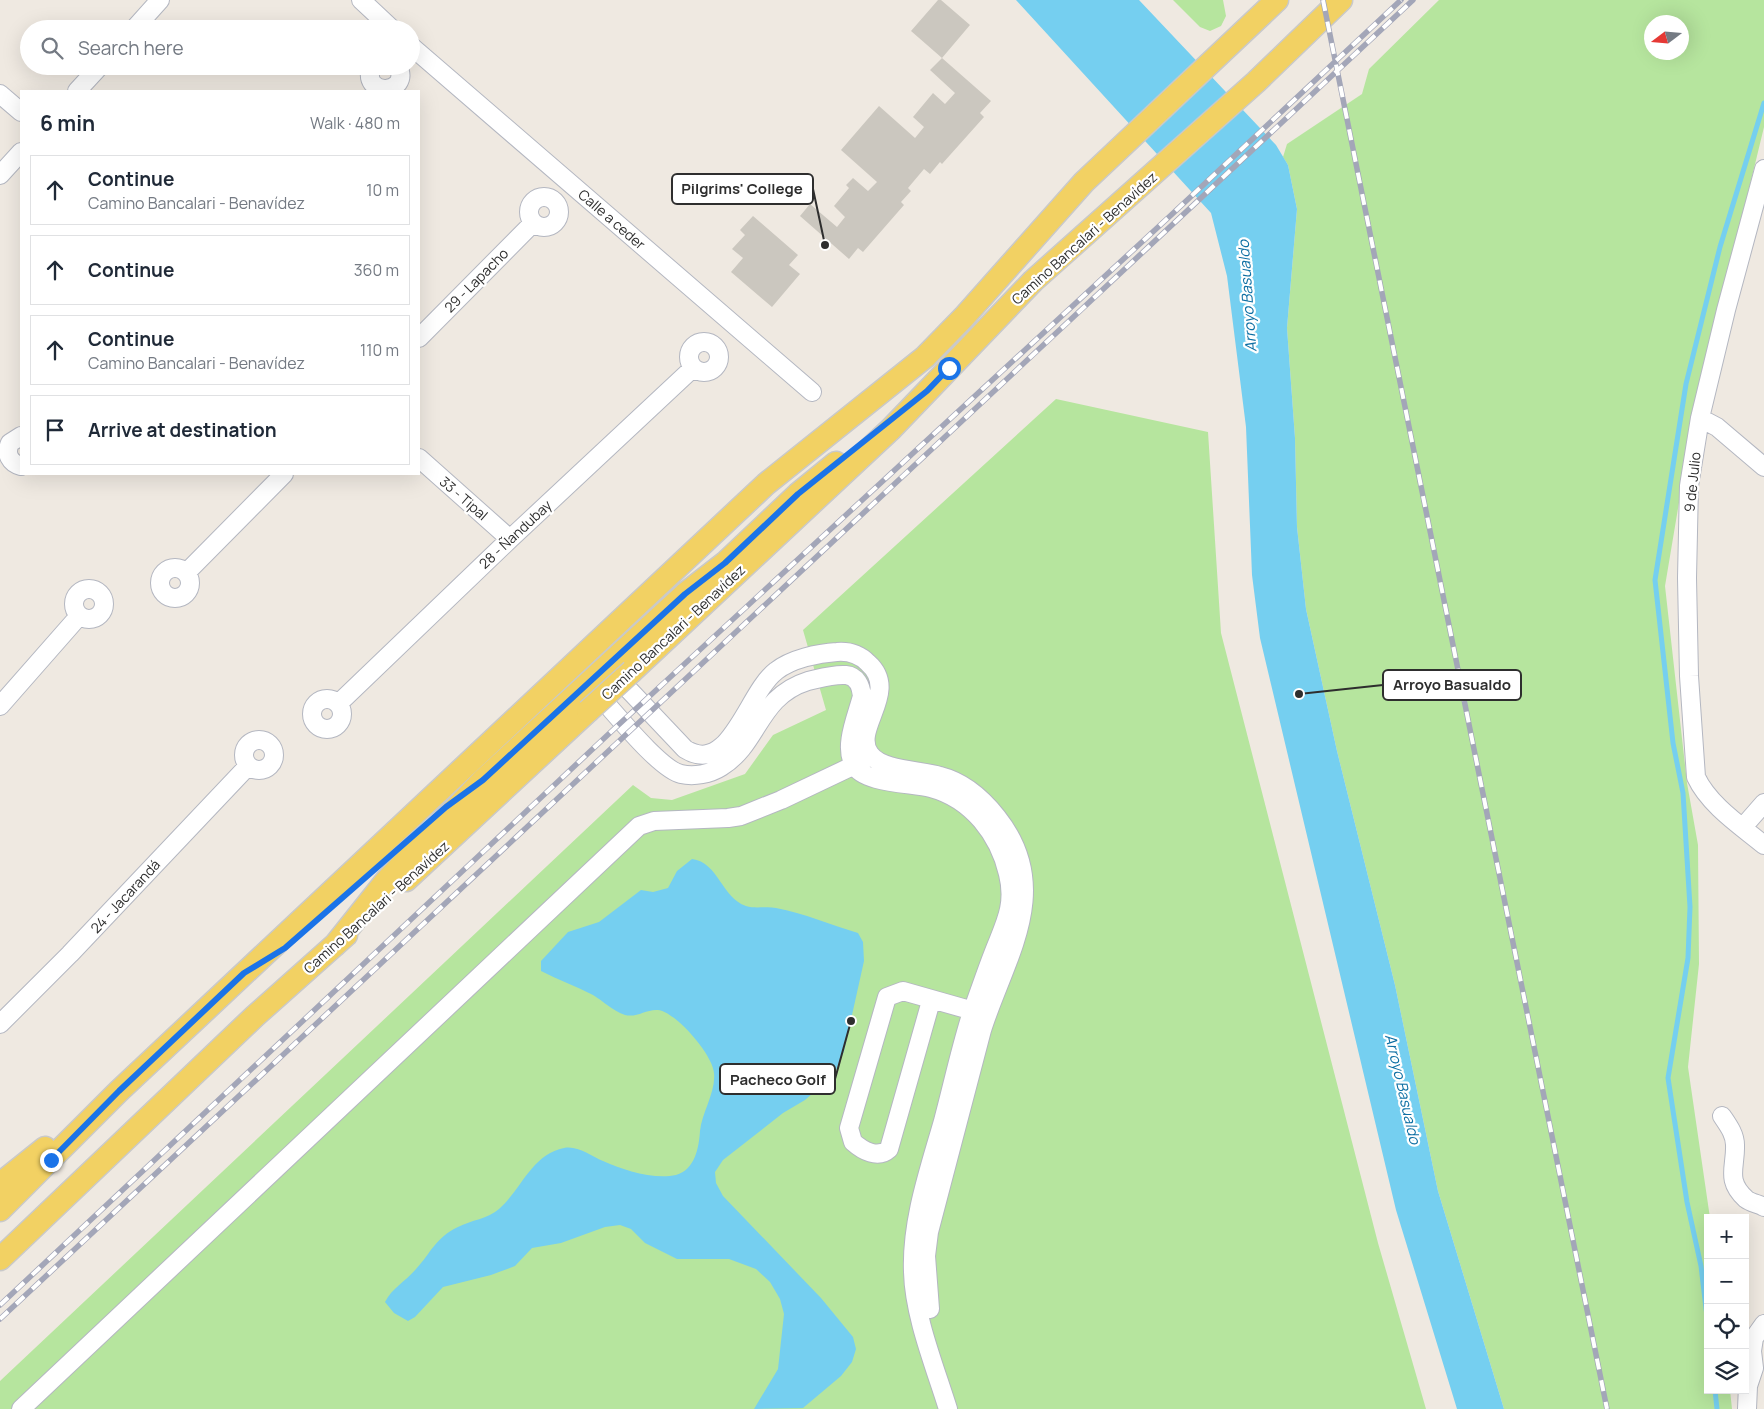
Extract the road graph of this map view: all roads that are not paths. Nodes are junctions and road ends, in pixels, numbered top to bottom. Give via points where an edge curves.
1 (160, 0) edge
2 (361, 0) edge
3 (1277, 0) edge
4 (1341, 0) edge
5 (142, 20) edge
6 (382, 20) edge
7 (420, 54) edge
8 (92, 75) edge
9 (370, 75) edge
10 (400, 75) edge
11 (371, 88) edge
12 (78, 90) edge
13 (384, 90) edge
14 (384, 90) edge
15 (0, 94) edge
16 (20, 111) edge
17 (20, 153) edge
18 (1764, 169) edge
19 (0, 175) edge
20 (533, 223) dead end
21 (420, 337) edge
22 (924, 357) junction
23 (694, 368) dead end
24 (927, 391) junction
25 (812, 392) dead end
26 (1700, 418) junction
27 (20, 437) edge
28 (420, 459) edge
29 (20, 466) edge
30 (1764, 467) edge
31 (283, 475) edge
32 (510, 538) junction
33 (186, 573) dead end
34 (685, 594) junction
35 (80, 616) dead end
36 (796, 661) junction
37 (607, 667) junction
38 (803, 683) junction
39 (589, 684) junction
40 (338, 704) dead end
41 (0, 706) edge
42 (871, 756) junction
43 (248, 766) dead end
44 (854, 767) junction
45 (483, 780) junction
46 (1764, 802) edge
47 (1743, 827) junction
48 (1764, 845) edge
49 (335, 945) junction
50 (244, 973) junction
51 (932, 1001) junction
52 (980, 1013) junction
53 (0, 1024) edge
54 (119, 1091) junction
55 (1722, 1116) dead end
56 (0, 1184) edge
57 (1764, 1207) edge
58 (0, 1210) edge
59 (0, 1259) edge
60 (1764, 1324) edge
61 (1759, 1370) edge
62 (21, 1409) edge
63 (948, 1409) edge
64 (1746, 1409) edge

1 - 5 street
2 - 6 street
3 - 22 main road, Camino Bancalari - Benavídez via 1084,182 964,317
4 - 24 main road, Camino Bancalari - Benavídez via 1256,82 1032,281
7 - 25 street, Calle a ceder
8 - 12 street
9 - 11 street
10 - 14 street via 394,87
11 - 13 street
15 - 16 street
17 - 19 street
18 - 26 street, 9 de Julio
20 - 21 street, 29 - Lapacho
22 - 34 main road via 901,393 750,522
22 - 50 main road, Camino Bancalari - Benavídez via 766,484
23 - 32 street, 28 - Ñandubay
24 - 34 main road via 798,494 725,563
24 - 49 main road, Camino Bancalari - Benavídez, bridge via 838,480
26 - 30 street via 1717,427
26 - 47 street, 9 de Julio via 1689,486 1687,578 1696,777 1710,798
27 - 29 street via 10,443 8,453 12,462
28 - 32 street, 33 - Tipal
31 - 33 street
32 - 40 street, 28 - Ñandubay
34 - 37 main road
35 - 41 street
36 - 37 street via 772,674 720,749 702,756 685,749
36 - 38 street
36 - 42 street via 843,652 858,656 871,665 880,687 865,737 866,750
37 - 39 main road
38 - 39 street via 771,704 732,758 710,772 686,775 664,766
38 - 44 street via 839,674 850,675 862,688 850,743
39 - 45 main road
42 - 44 street
42 - 52 street via 884,765 942,776 966,788 1000,820 1017,853 1024,884 1024,913 1016,938
43 - 53 street, 24 - Jacarandá
44 - 52 street via 871,778 952,796 989,828 997,843 1009,876 1010,910 993,953
44 - 62 street via 740,816 654,821 639,826
45 - 49 main road via 386,881
45 - 50 main road via 439,813 285,948
46 - 47 street
47 - 48 street, 9 de Julio
49 - 59 main road, Camino Bancalari - Benavídez via 255,1016
50 - 54 main road, Camino Bancalari - Benavídez
51 - 51 street via 903,991 888,997 883,1006 849,1128 852,1142 872,1153 882,1154 889,1149
51 - 52 street
52 - 63 street via 919,1208 913,1250 912,1274 921,1319
54 - 56 main road
54 - 58 main road, Camino Bancalari - Benavídez
55 - 57 street via 1734,1135 1732,1173 1737,1188 1748,1200
60 - 61 street via 1754,1338 1752,1351
61 - 64 street via 1748,1386

